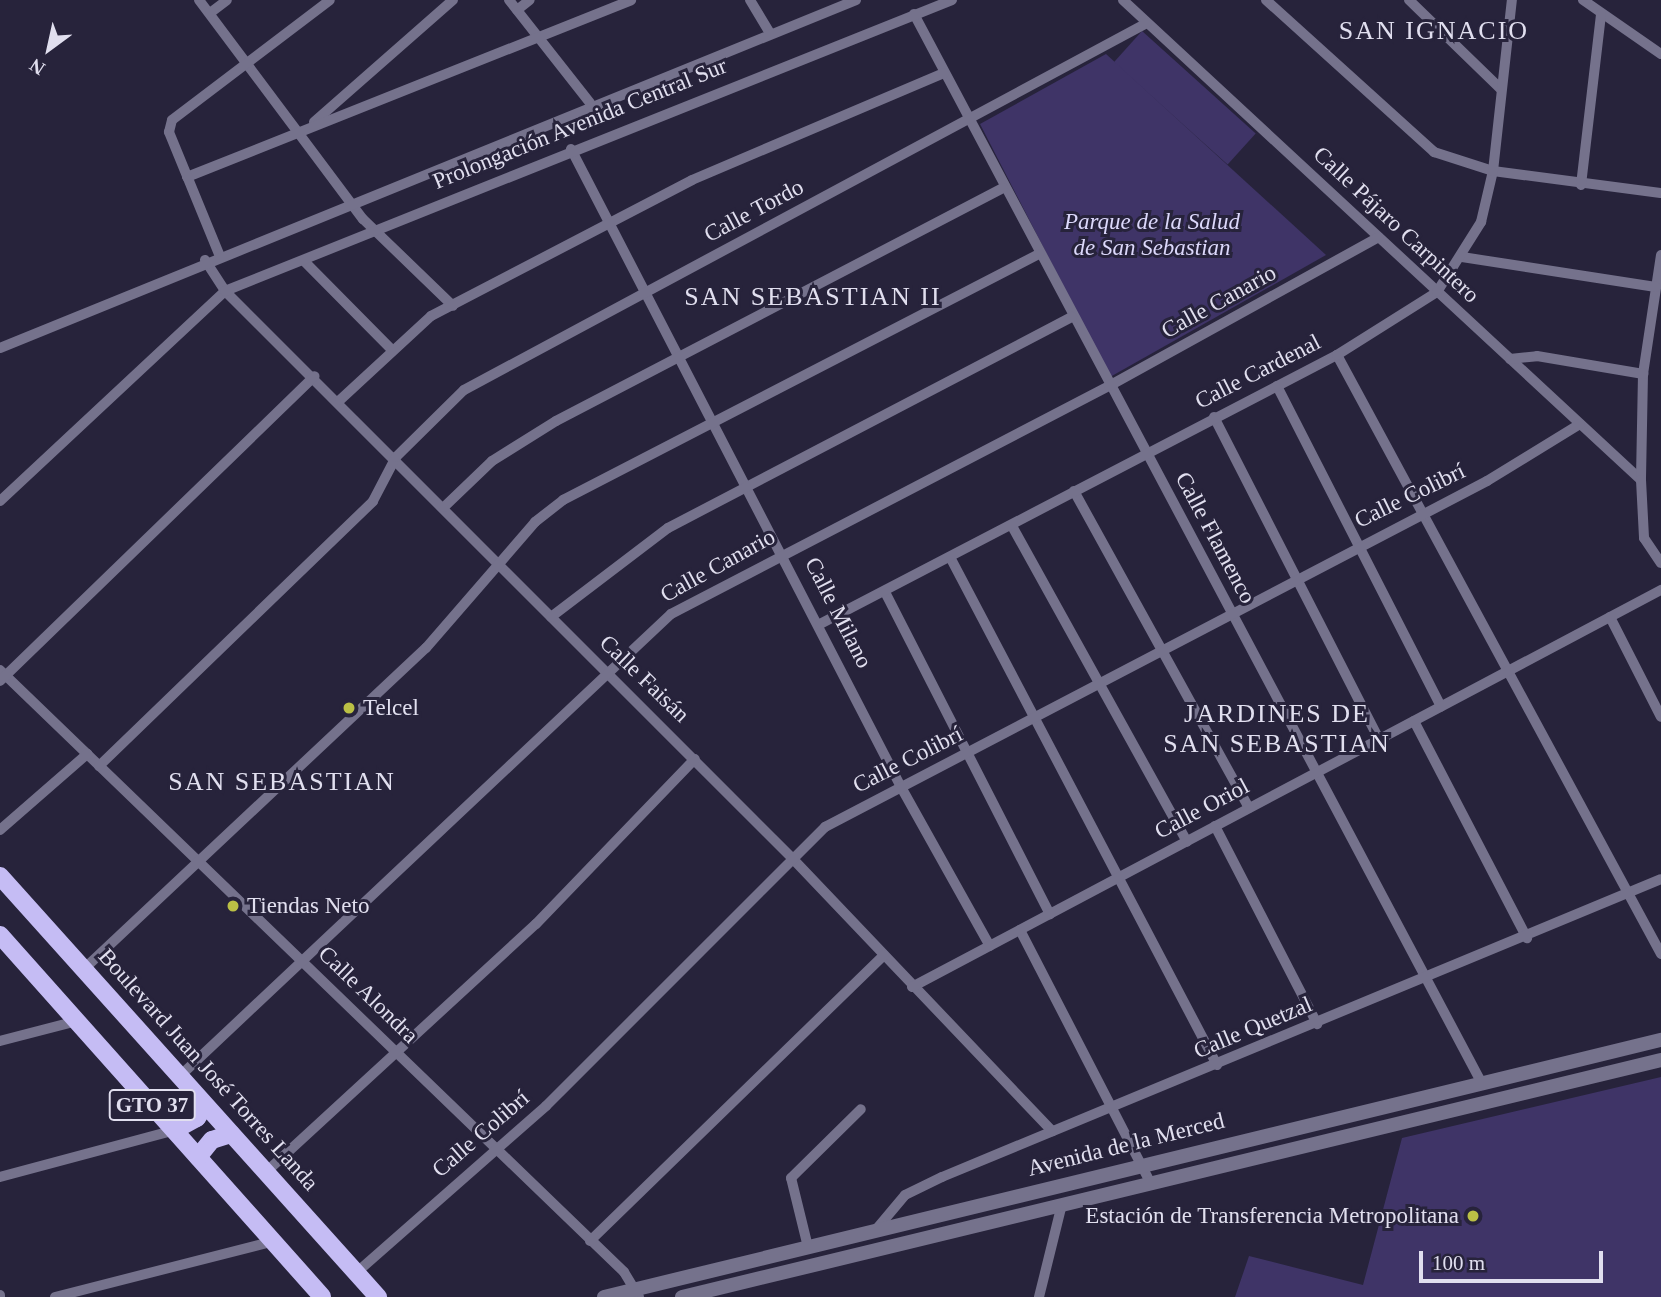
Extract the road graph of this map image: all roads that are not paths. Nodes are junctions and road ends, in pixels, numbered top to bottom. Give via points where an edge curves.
1 (199, 0) edge
2 (227, 0) edge
3 (330, 0) edge
4 (453, 0) edge
5 (509, 0) edge
6 (530, 0) edge
7 (631, 0) edge
8 (750, 0) edge
9 (856, 0) edge
10 (952, 0) edge
11 (1123, 0) edge
12 (1266, 0) edge
13 (1409, 0) edge
14 (1512, 0) edge
15 (1583, 0) edge
16 (830, 4) edge
17 (517, 10) junction
18 (209, 13) junction
19 (914, 14) junction
20 (1601, 14) junction
21 (1147, 23) junction
22 (770, 33) junction
23 (537, 37) junction
24 (1661, 54) edge
25 (248, 64) junction
26 (944, 73) junction
27 (1501, 89) junction
28 (590, 103) junction
29 (967, 121) junction
30 (314, 122) junction
31 (299, 129) junction
32 (571, 149) junction
33 (1493, 171) junction
34 (187, 177) junction
35 (1581, 185) junction
36 (1003, 188) junction
37 (1661, 193) edge
38 (354, 204) junction
39 (607, 223) junction
40 (373, 231) junction
41 (1379, 237) junction
42 (219, 254) junction
43 (1039, 254) junction
44 (1661, 255) edge
45 (1462, 257) junction
46 (304, 261) junction
47 (208, 265) junction
48 (1656, 287) junction
49 (225, 291) junction
50 (1437, 292) junction
51 (642, 293) junction
52 (453, 306) junction
53 (1072, 317) junction
54 (0, 348) edge
55 (390, 348) junction
56 (1337, 355) junction
57 (677, 358) junction
58 (1510, 359) junction
59 (1643, 374) junction
60 (316, 376) junction
61 (1109, 386) junction
62 (1278, 386) junction
63 (340, 400) junction
64 (1214, 417) junction
65 (712, 422) junction
66 (1580, 424) junction
67 (1146, 453) junction
68 (396, 457) junction
69 (1641, 480) junction
70 (748, 487) junction
71 (1074, 491) junction
72 (0, 502) edge
73 (444, 507) junction
74 (1426, 511) junction
75 (1012, 526) junction
76 (1362, 543) junction
77 (784, 554) junction
78 (950, 556) junction
79 (1661, 563) edge
80 (498, 564) junction
81 (1300, 577) junction
82 (1661, 590) edge
83 (885, 592) junction
84 (1231, 612) junction
85 (551, 617) junction
86 (1610, 617) junction
87 (820, 624) junction
88 (1163, 648) junction
89 (1512, 669) junction
90 (606, 672) junction
91 (2, 676) edge
92 (1098, 683) junction
93 (1441, 707) junction
94 (1661, 717) edge
95 (1035, 718) junction
96 (1414, 721) junction
97 (1379, 740) junction
98 (87, 754) junction
99 (969, 754) junction
100 (695, 759) junction
101 (99, 766) junction
102 (1315, 773) junction
103 (901, 787) junction
104 (1249, 808) junction
105 (1215, 826) junction
106 (0, 830) edge
107 (1187, 842) junction
108 (793, 859) junction
109 (199, 862) junction
110 (0, 876) edge
111 (1119, 877) junction
112 (1661, 879) edge
113 (1628, 894) junction
114 (1050, 914) junction
115 (1020, 930) junction
116 (0, 935) edge
117 (1527, 938) junction
118 (990, 946) junction
119 (1661, 954) edge
120 (884, 956) junction
121 (304, 962) junction
122 (85, 968) junction
123 (1423, 979) junction
124 (912, 987) junction
125 (77, 1021) junction
126 (1317, 1024) junction
127 (1661, 1040) edge
128 (0, 1041) edge
129 (396, 1052) junction
130 (1661, 1060) edge
131 (1217, 1065) junction
132 (180, 1076) junction
133 (1480, 1080) junction
134 (205, 1105) junction
135 (1113, 1108) junction
136 (860, 1109) dead end
137 (175, 1130) junction
138 (1052, 1131) junction
139 (231, 1134) junction
140 (495, 1149) junction
141 (198, 1157) junction
142 (1142, 1164) junction
143 (265, 1173) junction
144 (0, 1177) edge
145 (1149, 1180) junction
146 (1062, 1204) junction
147 (874, 1233) junction
148 (274, 1241) junction
149 (590, 1241) junction
150 (808, 1247) junction
151 (356, 1273) junction
152 (637, 1293) edge
153 (55, 1297) edge
154 (322, 1297) edge
155 (378, 1297) edge
156 (604, 1297) edge
157 (682, 1297) edge
158 (1039, 1297) edge

1 - 18 street
2 - 18 street
3 - 25 street
4 - 30 street
5 - 17 street
6 - 17 street
7 - 23 street
8 - 22 street
9 - 16 street, Prolongación Avenida Central Sur
10 - 19 street, Prolongación Avenida Central Sur
11 - 21 street, Calle Pájaro Carpintero
12 - 33 street via 1414,138 1450,159
13 - 27 street
14 - 27 street, Calle Cardenal
15 - 20 street
16 - 22 street, Prolongación Avenida Central Sur
17 - 23 street
18 - 25 street
19 - 26 street, Calle Flamenco
19 - 32 street, Prolongación Avenida Central Sur
20 - 24 street
20 - 35 street
21 - 29 street, Calle Tordo
21 - 41 street, Calle Pájaro Carpintero
22 - 28 street, Prolongación Avenida Central Sur
23 - 28 street
23 - 30 street
25 - 31 street
25 - 34 street via 172,120 169,132
26 - 29 street, Calle Flamenco
26 - 39 street via 715,170
27 - 33 street, Calle Cardenal
28 - 38 street, Prolongación Avenida Central Sur
29 - 36 street, Calle Flamenco
29 - 51 street, Calle Tordo
30 - 31 street
31 - 34 street
31 - 38 street
32 - 39 street, Calle Milano
32 - 40 street, Prolongación Avenida Central Sur
33 - 35 street
33 - 45 street, Calle Cardenal via 1481,222
34 - 42 street
35 - 37 street
36 - 43 street, Calle Flamenco
36 - 57 street
38 - 40 street
38 - 42 street, Prolongación Avenida Central Sur
39 - 51 street, Calle Milano
39 - 52 street
40 - 46 street, Prolongación Avenida Central Sur
40 - 52 street
41 - 50 street, Calle Pájaro Carpintero
41 - 61 street, Calle Canario
42 - 47 street, Prolongación Avenida Central Sur
43 - 53 street, Calle Flamenco
43 - 65 street
44 - 48 street
45 - 48 street
45 - 50 street, Calle Cardenal
46 - 49 street, Prolongación Avenida Central Sur
46 - 55 street
47 - 49 street, Calle Faisán
47 - 54 street, Prolongación Avenida Central Sur
48 - 59 street
49 - 60 street, Calle Faisán
49 - 72 street
50 - 56 street, Calle Cardenal
50 - 58 street, Calle Pájaro Carpintero
51 - 57 street, Calle Milano
51 - 68 street, Calle Tordo via 464,390
52 - 55 street
53 - 61 street, Calle Flamenco
53 - 70 street
55 - 63 street
56 - 62 street, Calle Cardenal
56 - 74 street
57 - 65 street, Calle Milano
57 - 73 street via 520,442
58 - 59 street via 1537,356
58 - 66 street, Calle Pájaro Carpintero
59 - 69 street
60 - 63 street, Calle Faisán
60 - 91 street
61 - 67 street, Calle Flamenco
61 - 77 street, Calle Canario
62 - 64 street, Calle Cardenal
62 - 76 street
63 - 68 street, Calle Faisán
64 - 67 street, Calle Cardenal
64 - 81 street
65 - 70 street, Calle Milano
65 - 80 street via 563,500
66 - 69 street, Calle Pájaro Carpintero
66 - 74 street, Calle Colibrí
67 - 71 street, Calle Cardenal
67 - 84 street, Calle Flamenco
68 - 73 street, Calle Faisán
68 - 101 street, Calle Tordo via 373,500
69 - 79 street via 1644,538
70 - 77 street, Calle Milano
70 - 85 street via 635,548
71 - 75 street, Calle Cardenal
71 - 88 street
73 - 80 street, Calle Faisán
74 - 76 street, Calle Colibrí
74 - 89 street
75 - 78 street, Calle Cardenal
75 - 92 street
76 - 81 street, Calle Colibrí
76 - 93 street
77 - 87 street, Calle Milano
77 - 90 street, Calle Canario via 671,614
78 - 83 street, Calle Cardenal
78 - 95 street
80 - 85 street, Calle Faisán
80 - 109 street via 426,648
81 - 84 street, Calle Colibrí
81 - 97 street
82 - 86 street, Calle Oriol
83 - 87 street, Calle Cardenal
83 - 99 street
84 - 88 street, Calle Colibrí
84 - 102 street, Calle Flamenco
85 - 90 street, Calle Faisán
86 - 89 street, Calle Oriol
86 - 94 street
87 - 103 street, Calle Milano
88 - 92 street, Calle Colibrí
88 - 104 street
89 - 93 street, Calle Oriol
89 - 113 street
90 - 100 street, Calle Faisán
90 - 121 street, Calle Canario
91 - 98 street, Calle Alondra
92 - 95 street, Calle Colibrí
92 - 107 street
93 - 96 street, Calle Oriol
95 - 99 street, Calle Colibrí
95 - 111 street
96 - 97 street, Calle Oriol
96 - 117 street
97 - 102 street, Calle Oriol
98 - 101 street, Calle Alondra
98 - 106 street
99 - 103 street, Calle Colibrí
99 - 114 street
100 - 108 street, Calle Faisán
100 - 129 street via 536,924
101 - 109 street, Calle Alondra
102 - 104 street, Calle Oriol
102 - 123 street, Calle Flamenco
103 - 108 street, Calle Colibrí via 825,827
103 - 118 street, Calle Milano
104 - 105 street, Calle Oriol
105 - 107 street, Calle Oriol
105 - 126 street
107 - 111 street, Calle Oriol
108 - 120 street, Calle Faisán
108 - 140 street, Calle Colibrí via 659,999
109 - 121 street, Calle Alondra
109 - 122 street
110 - 122 main road, Boulevard Juan José Torres Landa / GTO 37
111 - 114 street, Calle Oriol
111 - 131 street
112 - 113 street, Calle Quetzal
113 - 117 street, Calle Quetzal
113 - 119 street
114 - 115 street, Calle Oriol
115 - 118 street, Calle Oriol
115 - 135 street
116 - 125 main road, GTO 37
117 - 123 street, Calle Quetzal
118 - 124 street, Calle Oriol
120 - 124 street, Calle Faisán
120 - 149 street
121 - 129 street, Calle Alondra
121 - 132 street, Calle Canario
122 - 132 main road, Boulevard Juan José Torres Landa / GTO 37
123 - 126 street, Calle Quetzal
123 - 133 street, Calle Flamenco
124 - 138 street, Calle Faisán
125 - 128 street
125 - 137 main road, GTO 37
126 - 131 street, Calle Quetzal
127 - 133 street, Avenida de la Merced
129 - 140 street, Calle Alondra
129 - 143 street
130 - 145 street, Avenida de la Merced
131 - 135 street, Calle Quetzal
132 - 134 main road, Boulevard Juan José Torres Landa / GTO 37
133 - 142 street, Avenida de la Merced
134 - 137 main road via 197,1118
134 - 139 main road, Boulevard Juan José Torres Landa / GTO 37
135 - 138 street, Calle Quetzal
135 - 142 street
136 - 150 street via 791,1178
137 - 141 main road, GTO 37
137 - 144 street
138 - 147 street, Calle Quetzal via 905,1195
139 - 141 main road via 212,1140
139 - 143 main road, Boulevard Juan José Torres Landa / GTO 37
140 - 149 street, Calle Alondra
140 - 151 street, Calle Colibrí
141 - 148 main road, GTO 37
142 - 145 street
142 - 147 street, Avenida de la Merced
143 - 151 main road, Boulevard Juan José Torres Landa / GTO 37
145 - 146 street, Avenida de la Merced
146 - 157 street, Avenida de la Merced
146 - 158 street
147 - 150 street, Avenida de la Merced
148 - 153 street
148 - 154 main road, GTO 37
149 - 152 street, Calle Alondra
150 - 152 street, Avenida de la Merced
151 - 155 main road, Boulevard Juan José Torres Landa / GTO 37
152 - 156 street, Avenida de la Merced

